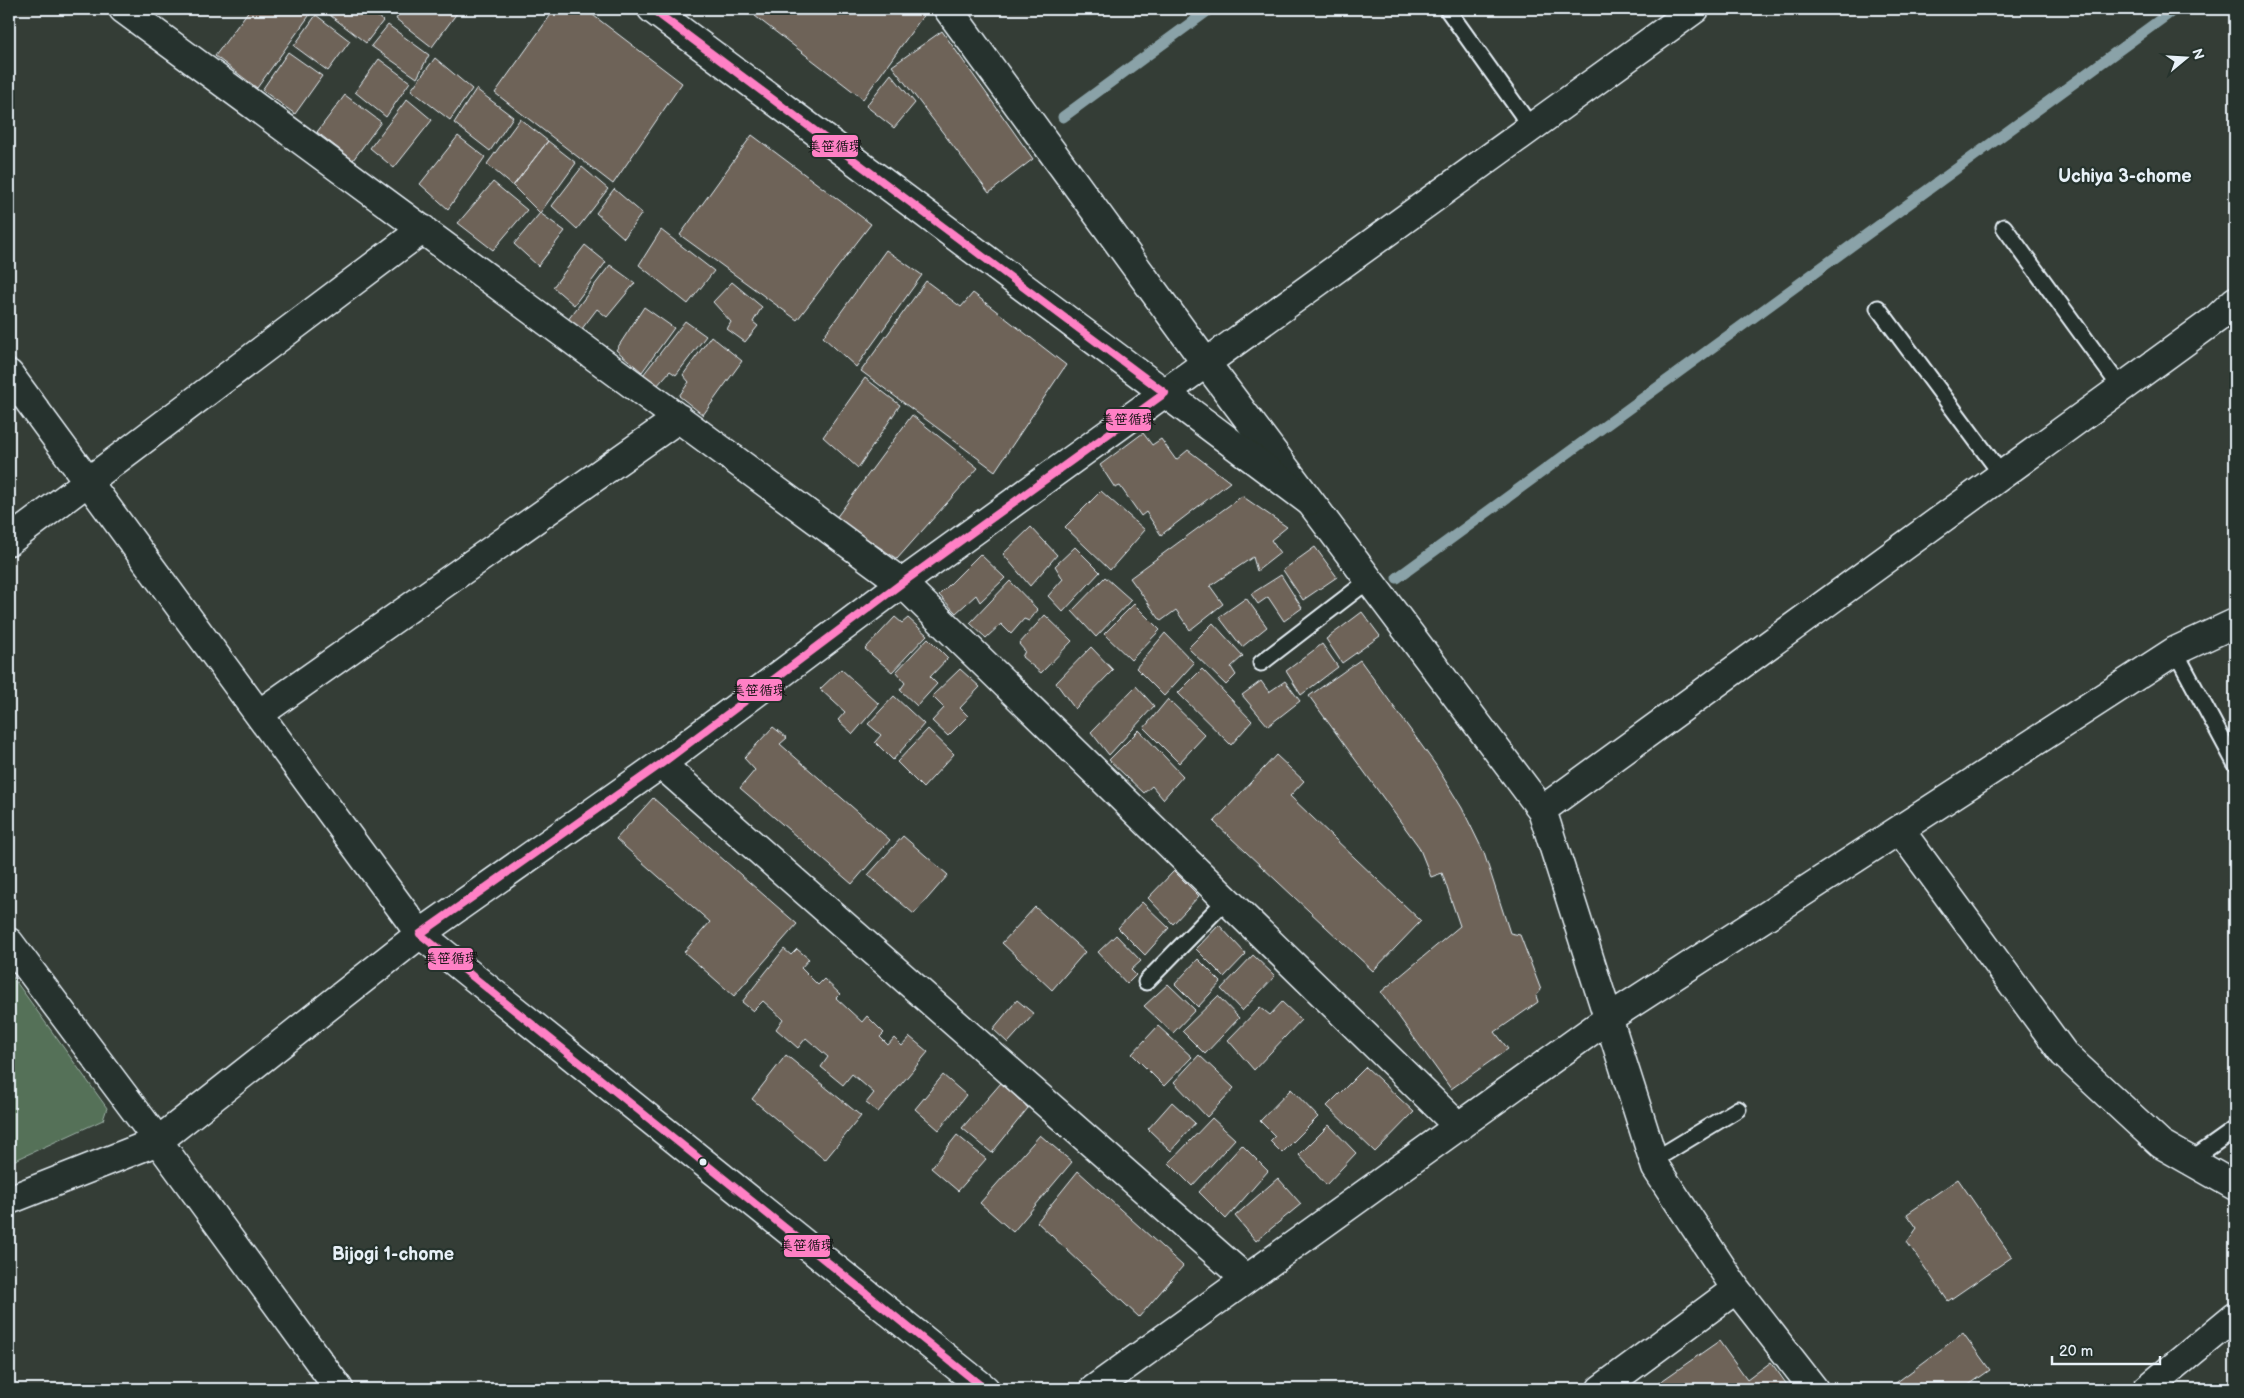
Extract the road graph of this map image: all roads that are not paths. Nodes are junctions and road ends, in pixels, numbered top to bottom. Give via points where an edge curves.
1 (124, 9) edge
2 (652, 9) edge
3 (948, 9) edge
4 (1447, 9) edge
5 (1695, 9) edge
6 (1531, 127) junction
7 (2004, 227) dead end
8 (423, 229) junction
9 (2235, 301) edge
10 (1878, 308) dead end
11 (1206, 363) junction
12 (9, 374) edge
13 (2121, 388) junction
14 (1165, 393) junction
15 (679, 418) junction
16 (2002, 474) junction
17 (87, 480) junction
18 (1309, 501) junction
19 (9, 541) edge
20 (1369, 580) junction
21 (902, 583) junction
22 (2235, 623) edge
23 (2175, 651) junction
24 (1261, 663) dead end
25 (259, 714) junction
26 (2235, 763) edge
27 (661, 764) junction
28 (1542, 810) junction
29 (1900, 830) junction
30 (1226, 900) junction
31 (420, 934) junction
32 (9, 942) edge
33 (1146, 982) dead end
34 (1609, 1018) junction
35 (1738, 1109) dead end
36 (1459, 1127) junction
37 (2235, 1129) edge
38 (158, 1141) junction
39 (1654, 1160) junction
40 (2190, 1161) junction
41 (2235, 1186) edge
42 (9, 1200) edge
43 (1246, 1279) junction
44 (1736, 1289) junction
45 (2235, 1316) edge
46 (339, 1389) edge
47 (985, 1389) edge
48 (1094, 1389) edge
49 (1601, 1389) edge
50 (1814, 1389) edge
51 (2147, 1389) edge

1 - 8 street
2 - 14 street
3 - 11 street
4 - 6 lane
5 - 6 street
6 - 11 street
7 - 13 lane
8 - 15 street
8 - 17 street
9 - 13 street via 2216,319
10 - 16 lane
11 - 14 street
11 - 18 street
12 - 17 street
13 - 16 street
14 - 18 street
14 - 21 street
15 - 21 street
15 - 25 street
16 - 28 street
17 - 19 street
17 - 25 street
18 - 20 street
20 - 24 lane
20 - 28 street
21 - 27 street
21 - 30 street
22 - 23 street
23 - 26 lane
23 - 29 street
25 - 31 street
27 - 31 street
27 - 43 street
28 - 34 street
29 - 34 street
29 - 40 street via 2064,1054 2160,1144
30 - 33 lane
30 - 36 street
31 - 38 street
31 - 47 street
32 - 38 street
34 - 36 street
34 - 39 street
35 - 39 lane
36 - 43 street
37 - 40 lane
38 - 42 street
38 - 46 street
39 - 44 street via 1656,1168
40 - 41 street
43 - 48 street
44 - 49 street
44 - 50 street
45 - 51 street

